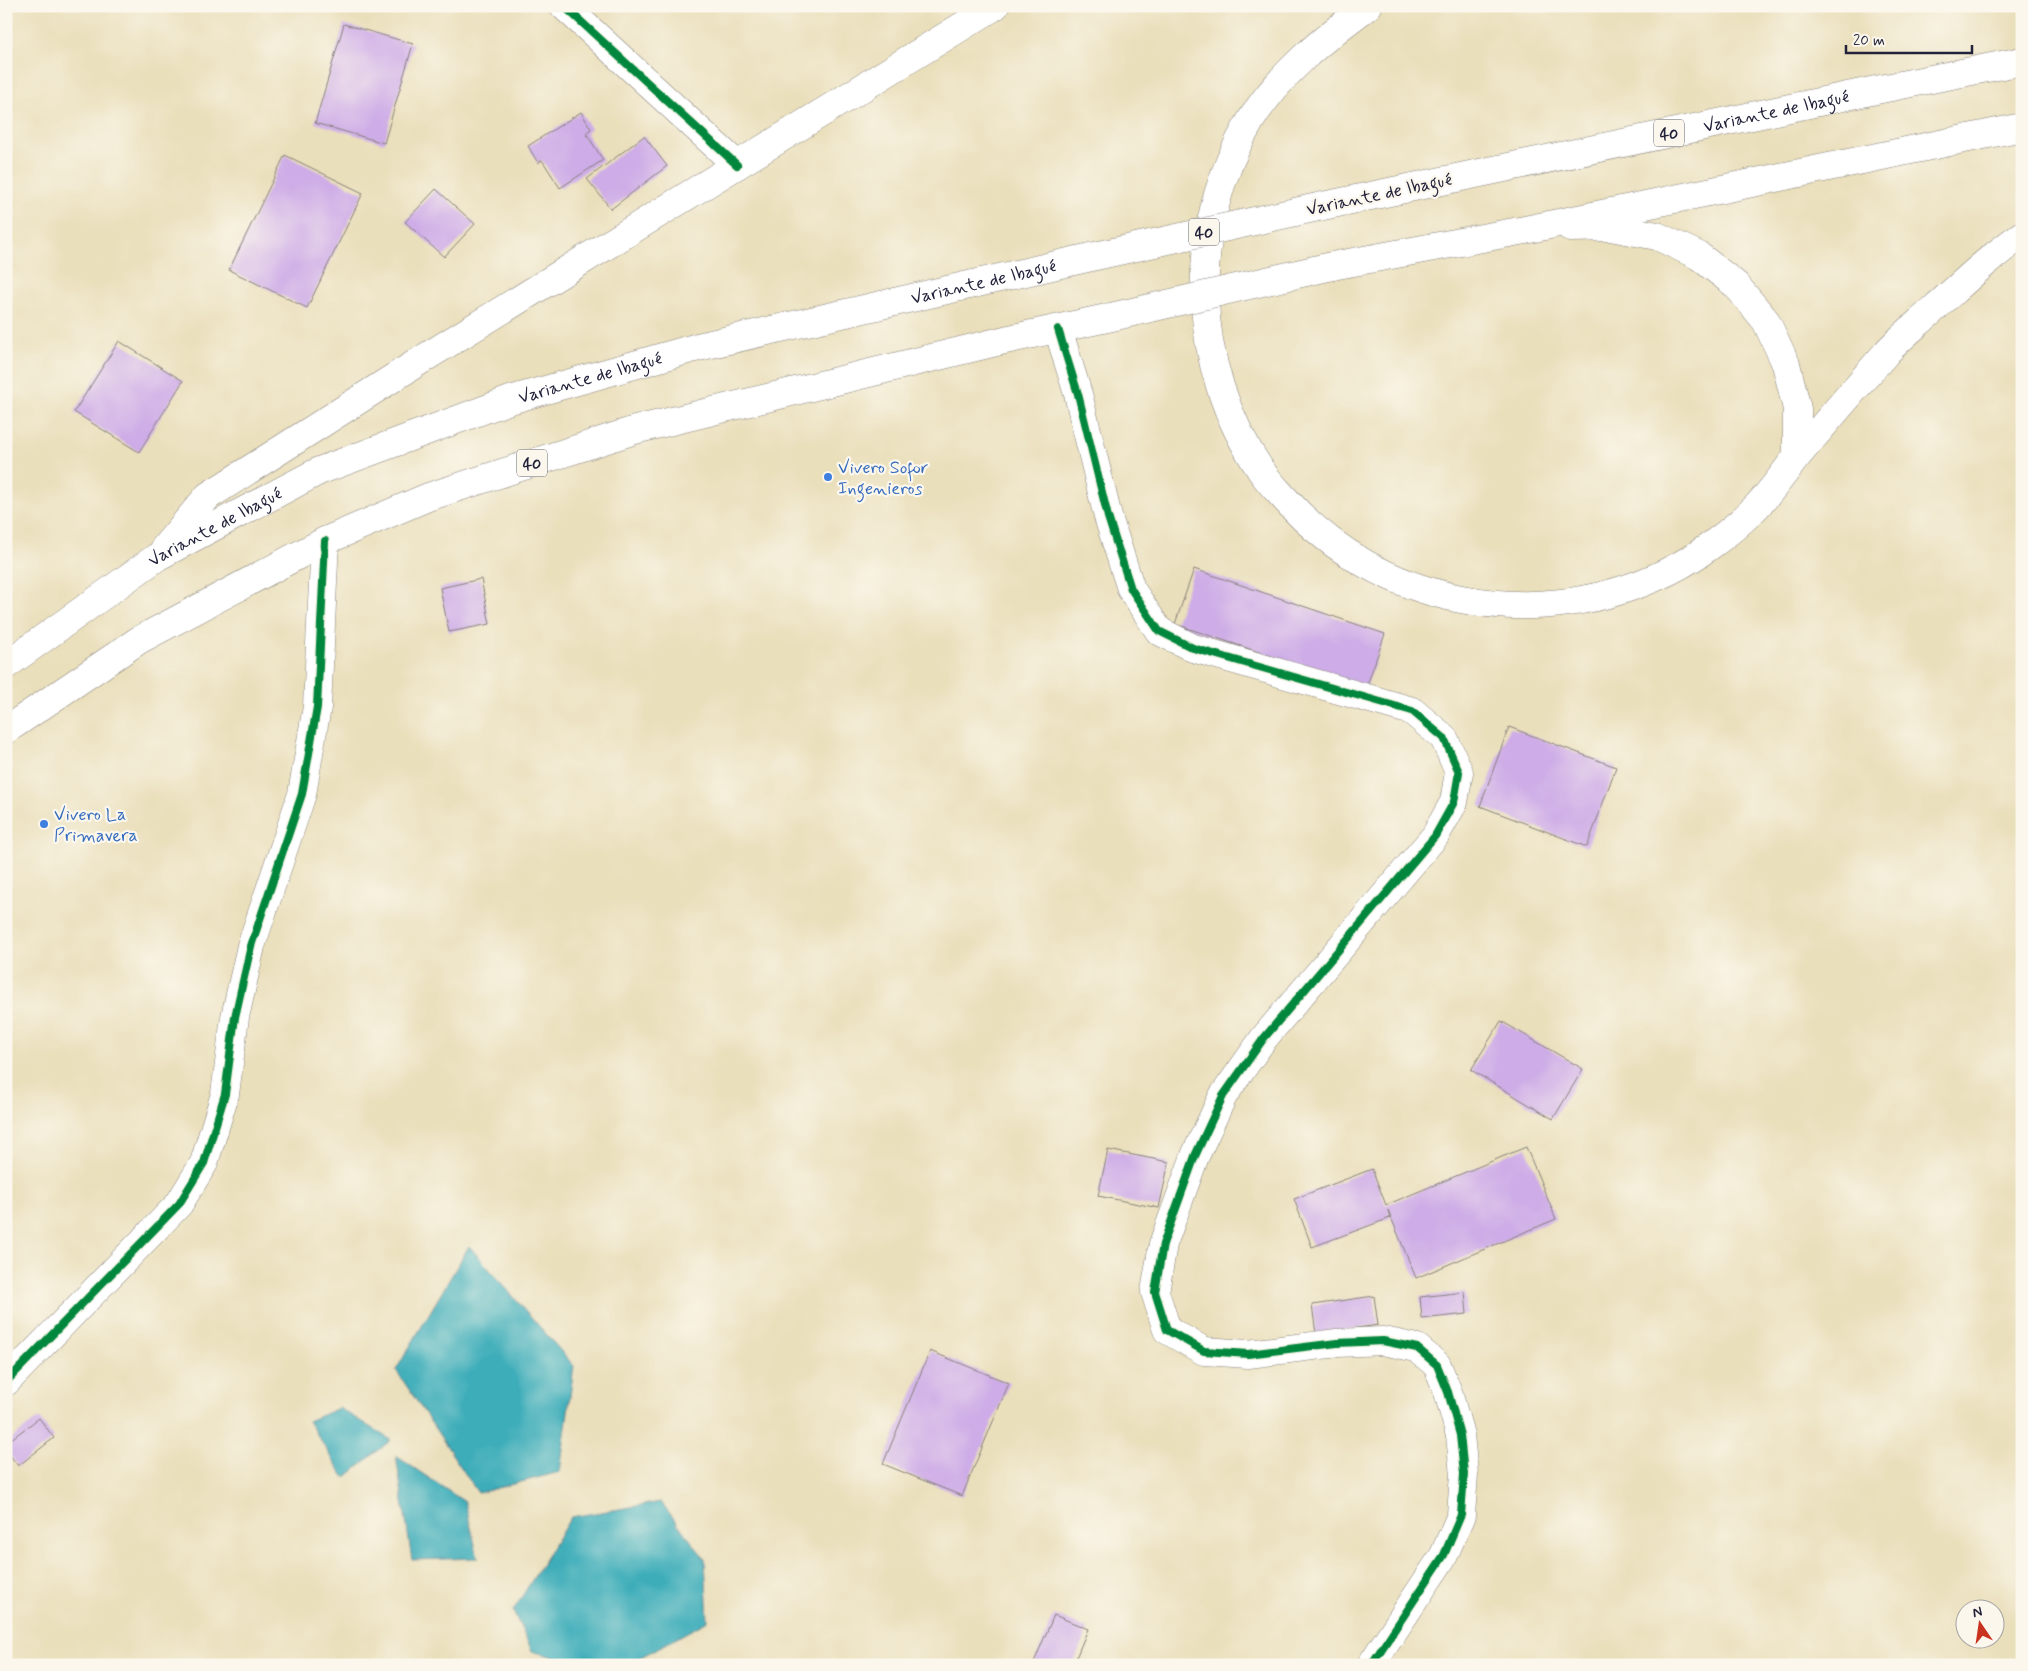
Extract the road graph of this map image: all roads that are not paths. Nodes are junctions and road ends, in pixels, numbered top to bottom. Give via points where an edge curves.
1 (564, 6) edge
2 (995, 6) edge
3 (1368, 6) edge
4 (2022, 61) edge
5 (2022, 127) edge
6 (737, 165) junction
7 (1525, 230) junction
8 (2022, 235) edge
9 (1058, 329) junction
10 (1797, 456) junction
11 (325, 541) junction
12 (157, 557) junction
13 (6, 665) edge
14 (6, 730) edge
15 (6, 1382) edge
16 (1371, 1665) edge

1 - 6 main road
2 - 6 main road
3 - 10 main road via 1291,69 1252,119 1224,175 1208,236 1204,298 1211,360 1231,419 1263,473 1304,520 1354,558 1410,586 1470,602 1533,606 1569,602 1596,598 1655,578 1710,547 1758,506
4 - 12 main road, Variante de Ibagué / 40, bridge via 1318,207 698,347 510,400 318,472
5 - 7 main road, 40
6 - 12 main road via 208,496
7 - 9 main road, 40, bridge via 1332,266
7 - 10 main road via 1611,227 1657,236 1700,256 1736,285 1766,321 1786,364 1796,409
8 - 10 main road via 1997,252 1891,348
9 - 11 main road, 40 via 635,430 428,497
9 - 16 main road via 1131,590 1159,631 1193,648 1412,710 1444,738 1459,772 1454,802 1435,836 1264,1038 1223,1096 1195,1156 1163,1244 1155,1292 1167,1330 1204,1351 1248,1354 1383,1341 1416,1348 1437,1365 1460,1435 1464,1474 1461,1515 1444,1555
11 - 14 main road, 40 via 138,640
11 - 15 main road via 317,707 302,794 251,946 235,1017 225,1094 204,1163 179,1204
12 - 13 main road, Variante de Ibagué / 40

